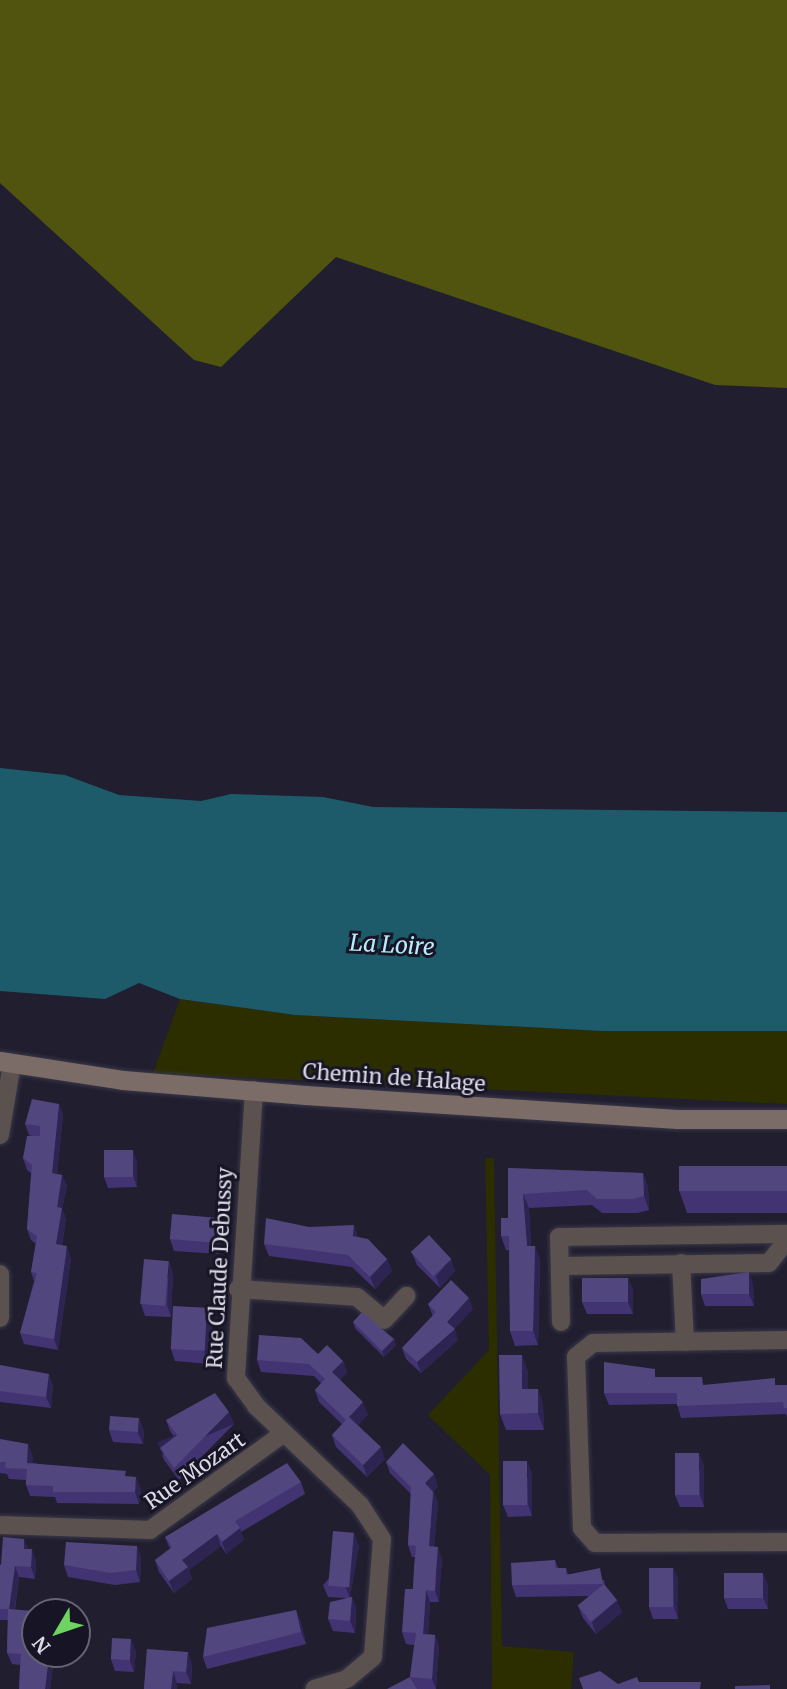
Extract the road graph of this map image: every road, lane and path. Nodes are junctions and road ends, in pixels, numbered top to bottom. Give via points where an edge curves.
1 (6, 1062) edge
2 (254, 1090) junction
3 (787, 1119) edge
4 (0, 1135) edge
5 (787, 1234) edge
6 (787, 1240) edge
7 (681, 1263) junction
8 (560, 1266) junction
9 (0, 1274) edge
10 (238, 1289) junction
11 (406, 1296) dead end
12 (0, 1318) edge
13 (561, 1322) dead end
14 (787, 1340) edge
15 (685, 1342) junction
16 (284, 1433) junction
17 (0, 1525) edge
18 (787, 1542) edge
19 (314, 1689) edge

1 - 2 main road, Chemin de Halage via 122,1080
1 - 4 street
2 - 3 main road, Chemin de Halage via 677,1119
2 - 10 street, Rue Claude Debussy
5 - 8 street via 559,1237
6 - 7 street via 769,1263
7 - 8 street
7 - 15 street
8 - 13 street
9 - 12 street
10 - 11 street via 358,1297 384,1320
10 - 16 street, Rue Claude Debussy via 236,1378
14 - 15 street
15 - 18 street via 593,1343 576,1357 582,1528 595,1542
16 - 17 street, Rue Mozart via 150,1530
16 - 19 street, Rue Claude Debussy via 360,1505 382,1539 373,1657 347,1679

